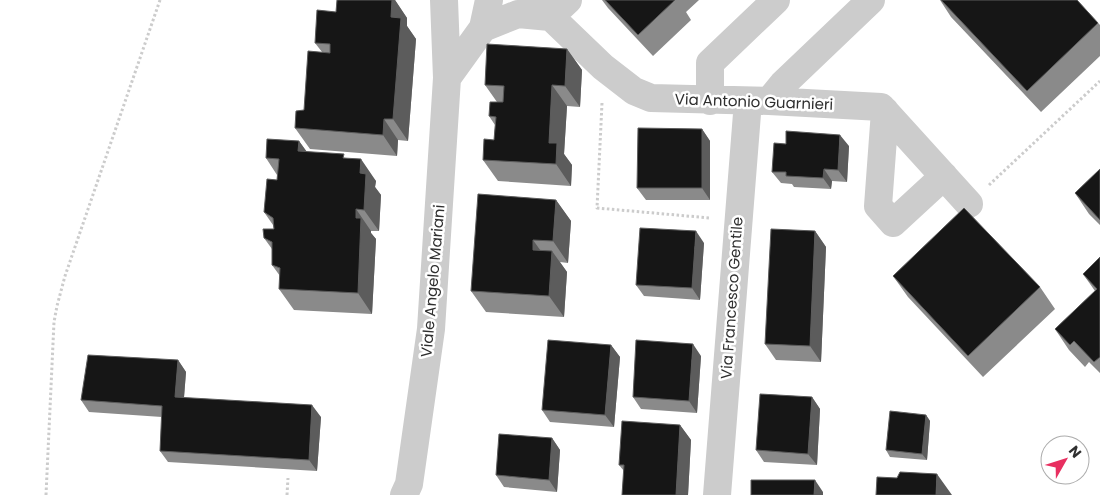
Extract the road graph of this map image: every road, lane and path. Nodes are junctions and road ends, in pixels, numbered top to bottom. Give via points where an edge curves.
1 (160, 0) edge
2 (444, 0) edge
3 (489, 0) edge
4 (776, 0) edge
5 (871, 0) edge
6 (550, 6) edge
7 (483, 28) junction
8 (603, 67) junction
9 (447, 78) junction
10 (1100, 81) edge
11 (710, 101) junction
12 (758, 101) junction
13 (885, 111) junction
14 (944, 176) junction
15 (969, 204) joint
16 (738, 221) junction
17 (288, 478) dead end
18 (408, 491) edge
19 (46, 495) edge
20 (286, 495) edge
21 (717, 495) edge

1 - 19 path via 57,306
2 - 9 street, Viale Angelo Mariani
3 - 7 street
4 - 11 street via 710,63
5 - 12 street via 783,84
6 - 7 street
6 - 8 street, Via Antonio Guarnieri
7 - 9 street
8 - 11 street, Via Antonio Guarnieri via 634,91 651,98
8 - 16 path via 597,208
9 - 18 street, Viale Angelo Mariani via 432,329
10 - 15 path
11 - 12 street, Via Antonio Guarnieri
12 - 13 street, Via Antonio Guarnieri via 881,107
12 - 16 street, Via Francesco Gentile
13 - 14 street
13 - 14 street via 878,206 892,223
14 - 15 street
16 - 21 street, Via Francesco Gentile
17 - 20 path

